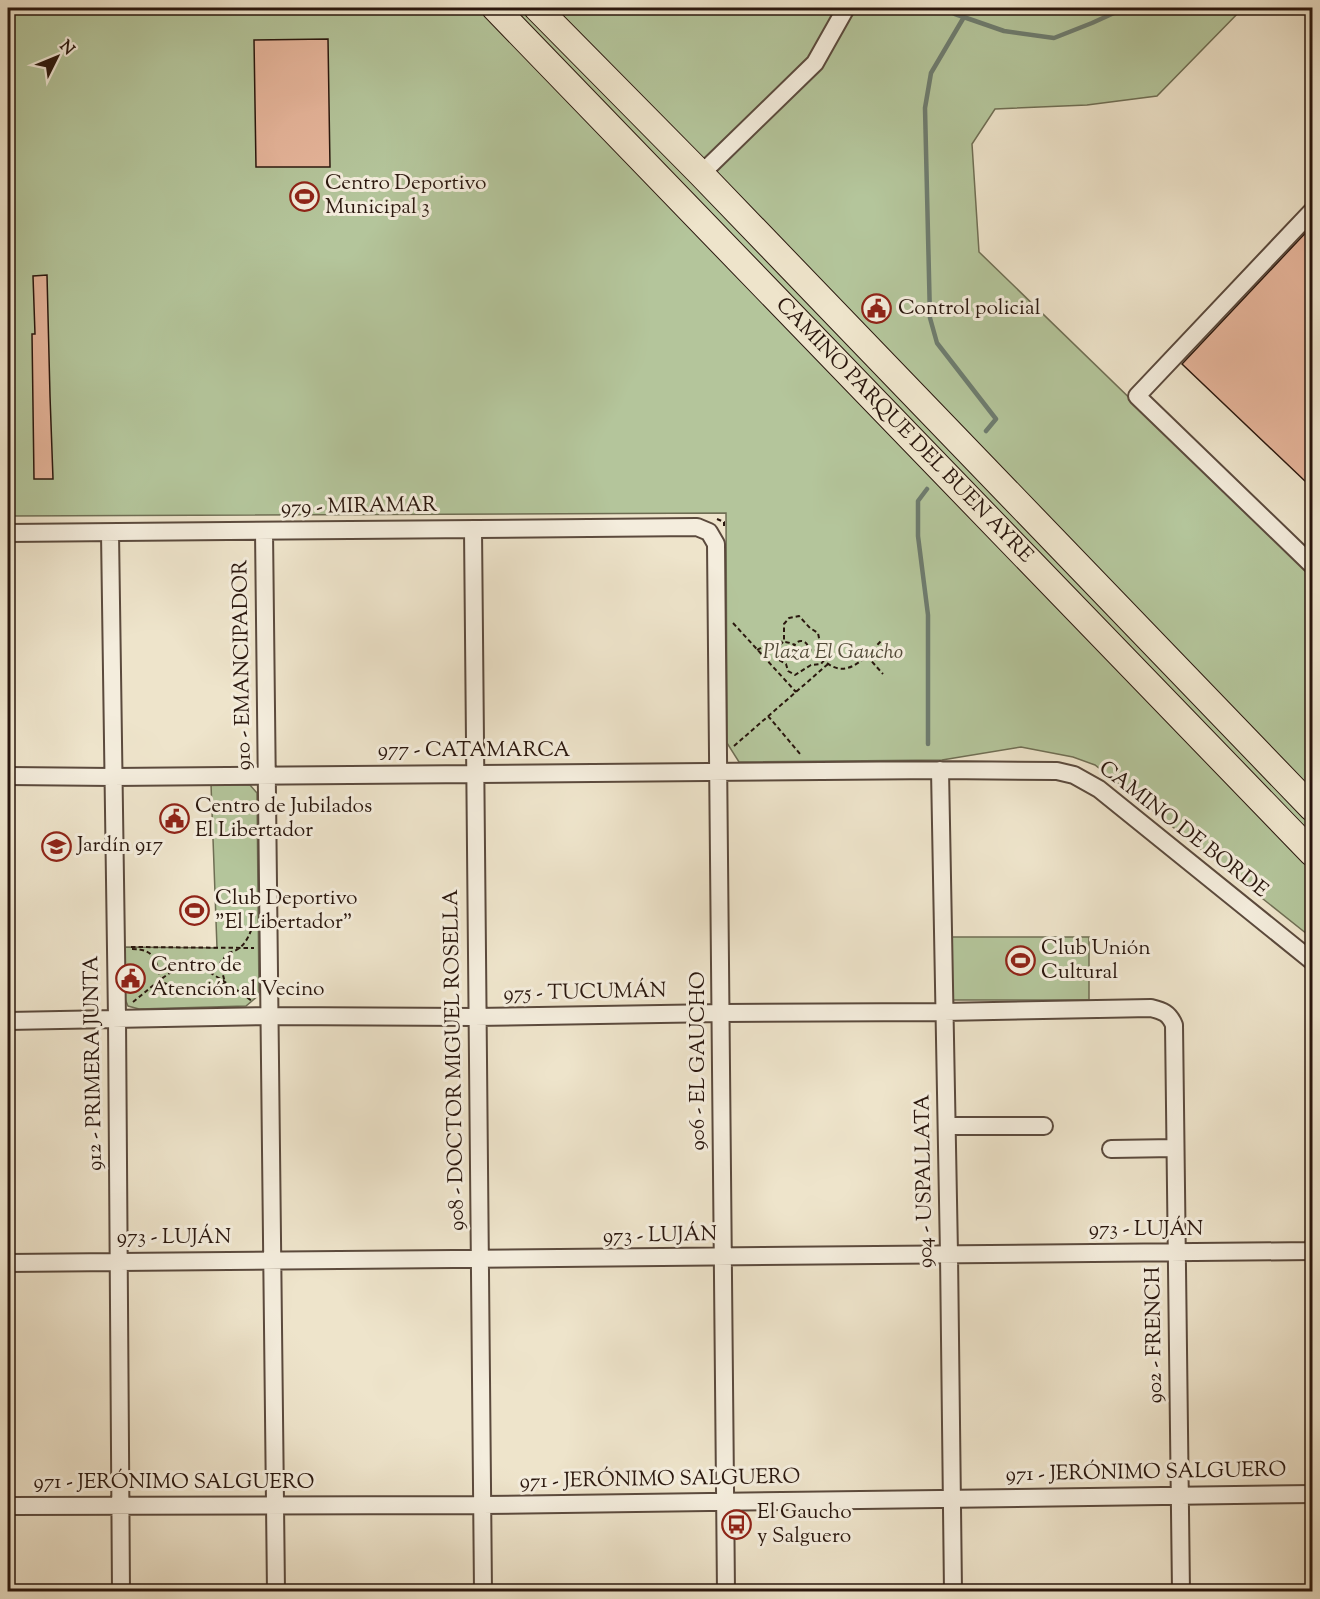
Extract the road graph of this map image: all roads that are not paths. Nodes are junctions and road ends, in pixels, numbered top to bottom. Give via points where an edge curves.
1 (495, 8) edge
2 (537, 8) edge
3 (846, 8) edge
4 (701, 174) junction
5 (1312, 212) edge
6 (716, 526) joint
7 (473, 529) junction
8 (264, 531) junction
9 (8, 533) edge
10 (110, 533) junction
11 (1312, 565) edge
12 (940, 770) junction
13 (719, 772) junction
14 (473, 773) junction
15 (8, 776) edge
16 (267, 776) junction
17 (113, 777) junction
18 (1312, 808) edge
19 (1312, 852) edge
20 (1312, 962) edge
21 (1163, 1010) joint
22 (122, 1012) junction
23 (944, 1012) junction
24 (722, 1013) junction
25 (270, 1016) junction
26 (475, 1017) junction
27 (8, 1021) edge
28 (947, 1126) junction
29 (1044, 1126) dead end
30 (1175, 1148) junction
31 (1112, 1149) dead end
32 (1312, 1249) edge
33 (1176, 1252) junction
34 (949, 1254) junction
35 (723, 1257) junction
36 (119, 1260) junction
37 (273, 1260) junction
38 (481, 1260) junction
39 (8, 1263) edge
40 (1312, 1494) edge
41 (1180, 1495) junction
42 (950, 1498) junction
43 (726, 1501) junction
44 (120, 1505) junction
45 (275, 1505) junction
46 (482, 1505) junction
47 (8, 1506) edge
48 (121, 1592) edge
49 (276, 1592) edge
50 (483, 1592) edge
51 (726, 1592) edge
52 (952, 1592) edge
53 (1181, 1592) edge

1 - 19 highway, CAMINO PARQUE DEL BUEN AYRE
2 - 4 highway, CAMINO PARQUE DEL BUEN AYRE
3 - 4 street via 815,63
4 - 18 highway, CAMINO PARQUE DEL BUEN AYRE
5 - 11 street via 1137,396
6 - 7 street, 979 - MIRAMAR
6 - 13 street, 906 - EL GAUCHO
7 - 8 street, 979 - MIRAMAR
7 - 14 street, 908 - DOCTOR MIGUEL ROSELLA
8 - 10 street, 979 - MIRAMAR
8 - 16 street, 910 - EMANCIPADOR
9 - 10 street, 979 - MIRAMAR
10 - 17 street, 912 - PRIMERA JUNTA
12 - 13 street, 977 - CATAMARCA
12 - 20 street, CAMINO DE BORDE via 1043,770 1074,775 1088,782
12 - 23 street, 904 - USPALLATA
13 - 14 street, 977 - CATAMARCA
13 - 24 street, 906 - EL GAUCHO
14 - 16 street, 977 - CATAMARCA
14 - 26 street, 908 - DOCTOR MIGUEL ROSELLA
15 - 17 street, 977 - CATAMARCA
16 - 17 street, 977 - CATAMARCA
16 - 25 street, 910 - EMANCIPADOR
17 - 22 street, 912 - PRIMERA JUNTA
21 - 23 street, 975 - TUCUMÁN
21 - 30 street, 902 - FRENCH via 1174,1025
22 - 25 street, 975 - TUCUMÁN
22 - 27 street, 975 - TUCUMÁN
22 - 36 street, 912 - PRIMERA JUNTA
23 - 24 street, 975 - TUCUMÁN
23 - 28 street, 904 - USPALLATA
24 - 26 street, 975 - TUCUMÁN
24 - 35 street, 906 - EL GAUCHO
25 - 26 street, 975 - TUCUMÁN
25 - 37 street, 910 - EMANCIPADOR
26 - 38 street, 908 - DOCTOR MIGUEL ROSELLA
28 - 29 street
28 - 34 street, 904 - USPALLATA
30 - 31 street
30 - 33 street, 902 - FRENCH
32 - 33 street, 973 - LUJÁN
33 - 34 street, 973 - LUJÁN
33 - 41 street, 902 - FRENCH
34 - 35 street, 973 - LUJÁN
34 - 42 street, 904 - USPALLATA
35 - 38 street, 973 - LUJÁN
35 - 43 street, 906 - EL GAUCHO
36 - 37 street, 973 - LUJÁN
36 - 39 street, 973 - LUJÁN
36 - 44 street, 912 - PRIMERA JUNTA
37 - 38 street, 973 - LUJÁN
37 - 45 street, 910 - EMANCIPADOR
38 - 46 street, 908 - DOCTOR MIGUEL ROSELLA
40 - 41 street, 971 - JERÓNIMO SALGUERO
41 - 42 street, 971 - JERÓNIMO SALGUERO
41 - 53 street, 902 - FRENCH
42 - 43 street, 971 - JERÓNIMO SALGUERO
42 - 52 street, 904 - USPALLATA
43 - 46 street, 971 - JERÓNIMO SALGUERO
43 - 51 street, 906 - EL GAUCHO
44 - 45 street, 971 - JERÓNIMO SALGUERO
44 - 47 street, 971 - JERÓNIMO SALGUERO
44 - 48 street, 912 - PRIMERA JUNTA
45 - 46 street, 971 - JERÓNIMO SALGUERO
45 - 49 street, 910 - EMANCIPADOR
46 - 50 street, 908 - DOCTOR MIGUEL ROSELLA

